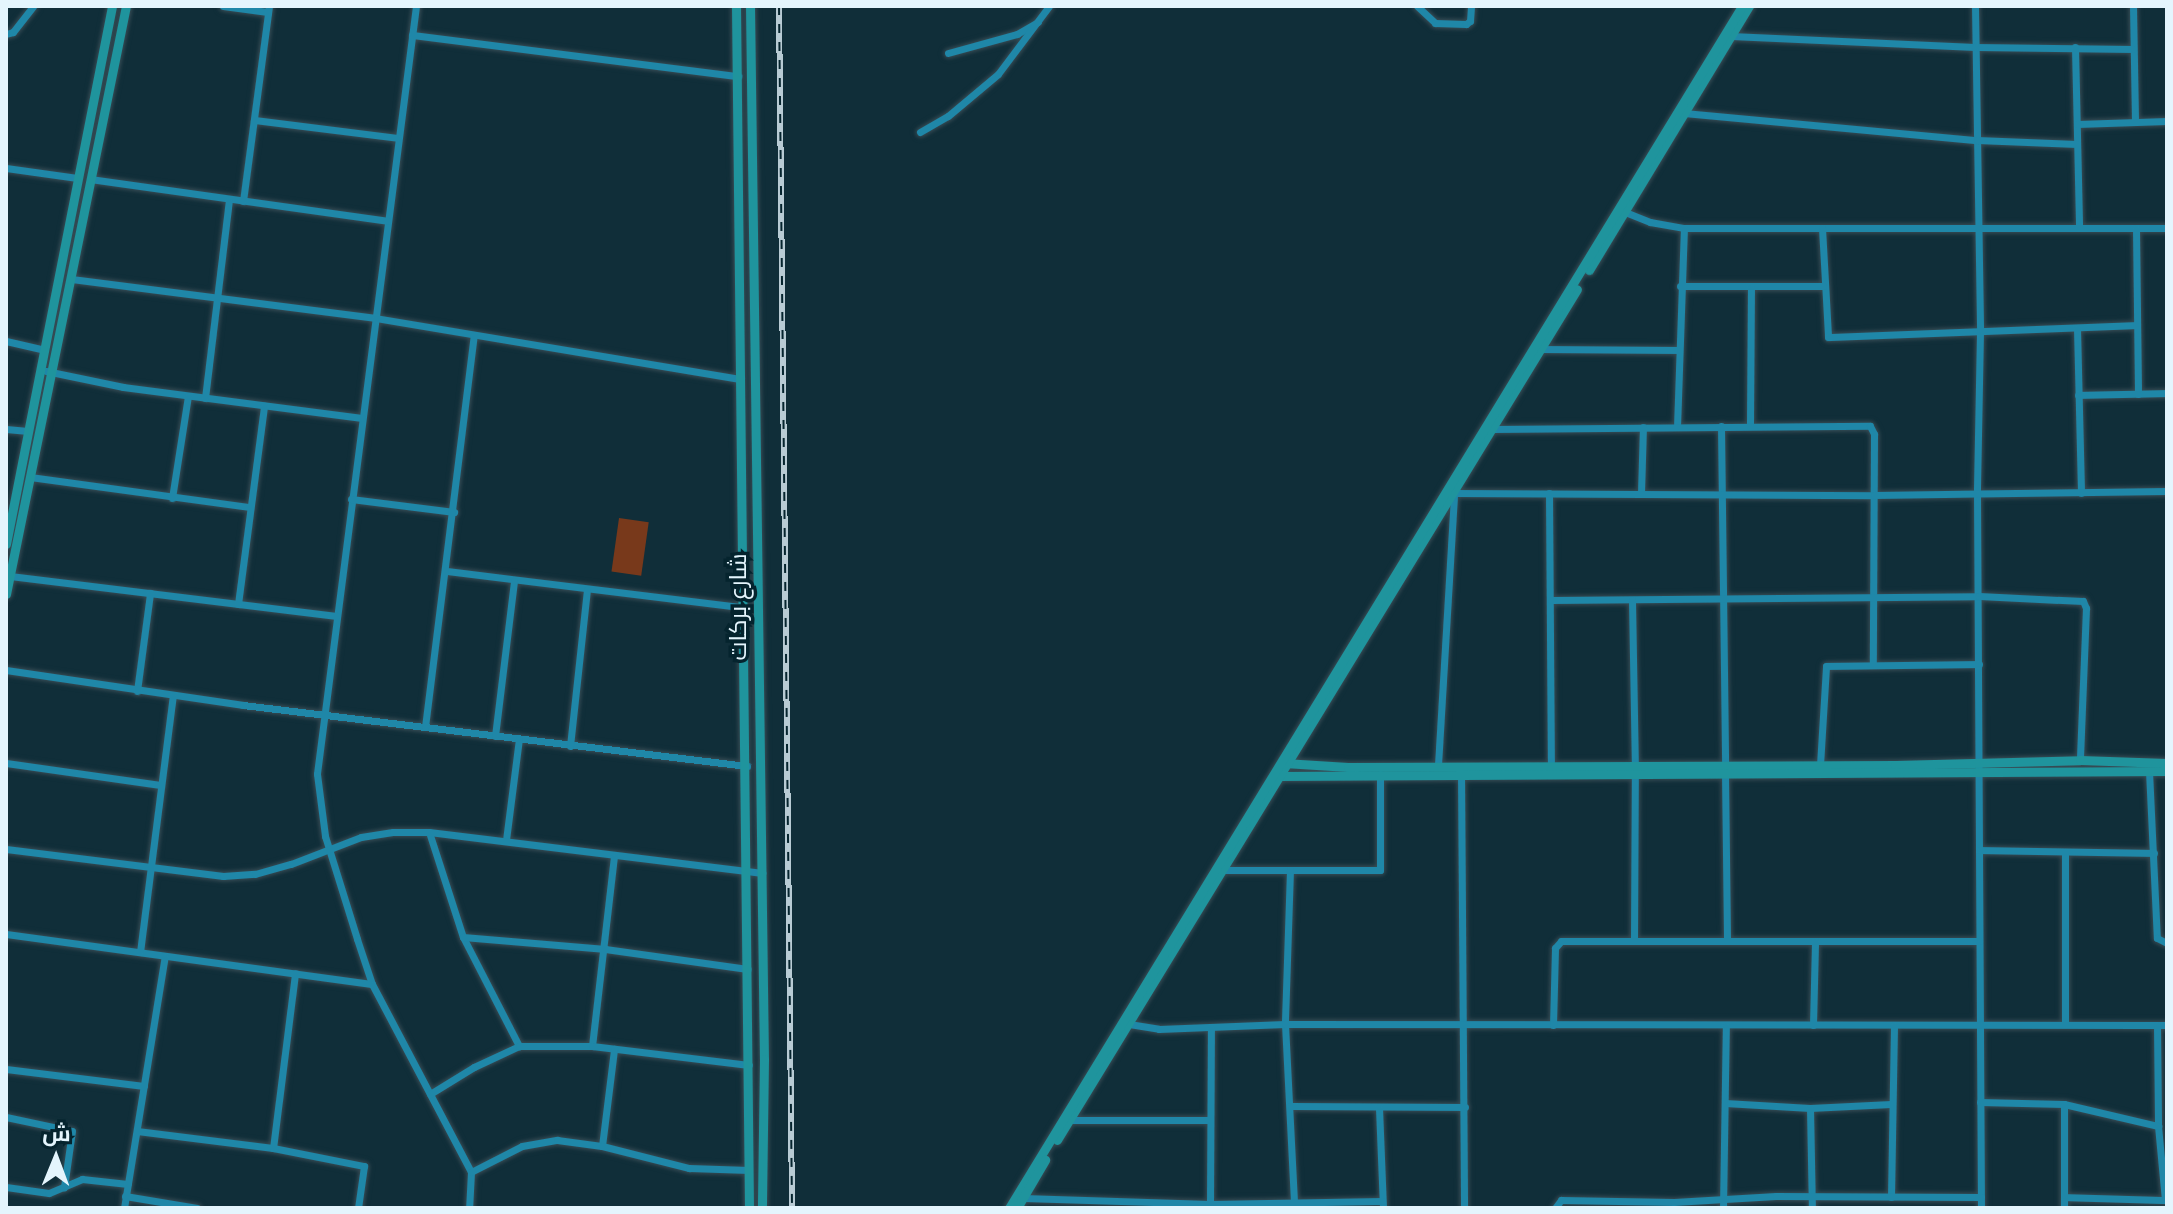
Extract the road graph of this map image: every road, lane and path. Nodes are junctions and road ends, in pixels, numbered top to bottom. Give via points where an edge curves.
1 (33, 6) edge
2 (112, 6) edge
3 (126, 6) edge
4 (223, 6) edge
5 (416, 6) edge
6 (736, 6) edge
7 (750, 6) edge
8 (1049, 6) edge
9 (1417, 6) edge
10 (1471, 6) edge
11 (1742, 6) edge
12 (1749, 6) edge
13 (1975, 6) edge
14 (2133, 6) edge
15 (268, 9) edge
16 (1040, 21) junction
17 (6, 34) edge
18 (412, 35) junction
19 (1731, 36) junction
20 (1975, 47) junction
21 (2075, 47) junction
22 (2133, 49) junction
23 (948, 53) dead end
24 (738, 76) junction
25 (1684, 113) junction
26 (254, 120) junction
27 (2167, 121) edge
28 (2135, 122) junction
29 (2077, 124) junction
30 (920, 132) dead end
31 (398, 138) junction
32 (1977, 140) junction
33 (2077, 144) junction
34 (1658, 150) junction
35 (6, 168) edge
36 (77, 178) junction
37 (90, 179) junction
38 (229, 200) junction
39 (243, 201) junction
40 (1625, 212) junction
41 (387, 221) junction
42 (1684, 228) junction
43 (1822, 228) junction
44 (2079, 228) junction
45 (2136, 228) junction
46 (2167, 228) edge
47 (1979, 229) junction
48 (71, 279) junction
49 (1680, 286) junction
50 (1823, 286) junction
51 (1751, 288) junction
52 (218, 300) junction
53 (375, 318) junction
54 (2135, 325) junction
55 (2077, 328) junction
56 (1980, 332) junction
57 (474, 335) junction
58 (6, 341) edge
59 (1541, 349) junction
60 (44, 350) junction
61 (1678, 350) junction
62 (40, 370) junction
63 (52, 373) junction
64 (741, 379) junction
65 (2167, 393) edge
66 (2138, 394) junction
67 (2078, 395) junction
68 (188, 396) junction
69 (205, 398) junction
70 (264, 406) junction
71 (362, 418) junction
72 (1750, 425) junction
73 (1721, 426) junction
74 (1643, 427) junction
75 (1677, 427) junction
76 (6, 429) edge
77 (1492, 429) junction
78 (28, 431) junction
79 (30, 477) junction
80 (2167, 491) edge
81 (1454, 493) junction
82 (1549, 493) junction
83 (1641, 493) junction
84 (1977, 493) junction
85 (2081, 493) junction
86 (1722, 494) junction
87 (1874, 495) junction
88 (172, 498) junction
89 (351, 499) junction
90 (250, 507) junction
91 (454, 512) junction
92 (9, 513) edge
93 (6, 544) edge
94 (447, 571) junction
95 (10, 576) junction
96 (514, 581) junction
97 (587, 590) junction
98 (150, 593) junction
99 (6, 594) edge
100 (1979, 596) junction
101 (1873, 597) junction
102 (1551, 600) junction
103 (1632, 600) junction
104 (1721, 600) junction
105 (238, 604) junction
106 (742, 607) junction
107 (337, 616) junction
108 (1873, 663) junction
109 (1979, 664) junction
110 (6, 670) edge
111 (137, 691) junction
112 (173, 695) junction
113 (321, 715) junction
114 (425, 727) junction
115 (495, 736) junction
116 (519, 739) junction
117 (570, 746) junction
118 (2080, 760) junction
119 (6, 763) edge
120 (1284, 763) junction
121 (2167, 763) edge
122 (1438, 765) junction
123 (1820, 765) junction
124 (747, 766) junction
125 (1551, 766) junction
126 (1979, 767) junction
127 (1461, 769) junction
128 (1725, 769) junction
129 (1635, 770) junction
130 (2149, 771) junction
131 (2167, 771) edge
132 (1380, 774) junction
133 (1276, 776) junction
134 (160, 785) junction
135 (429, 832) junction
136 (506, 840) junction
137 (6, 849) edge
138 (1980, 850) junction
139 (329, 851) junction
140 (2065, 852) junction
141 (2154, 853) junction
142 (614, 857) junction
143 (151, 868) junction
144 (1223, 870) junction
145 (1290, 870) junction
146 (747, 872) junction
147 (762, 873) junction
148 (6, 934) edge
149 (463, 937) junction
150 (1634, 939) junction
151 (1727, 941) junction
152 (1815, 941) junction
153 (1979, 941) junction
154 (2167, 943) edge
155 (605, 949) junction
156 (140, 952) junction
157 (165, 956) junction
158 (748, 969) junction
159 (295, 973) junction
160 (372, 984) junction
161 (1129, 1024) junction
162 (1285, 1024) junction
163 (1464, 1024) junction
164 (1980, 1024) junction
165 (2065, 1024) junction
166 (1553, 1025) junction
167 (1813, 1025) junction
168 (1894, 1025) junction
169 (2157, 1025) junction
170 (2167, 1025) edge
171 (1726, 1026) junction
172 (1211, 1029) junction
173 (519, 1046) junction
174 (592, 1046) junction
175 (614, 1049) junction
176 (749, 1065) junction
177 (6, 1069) edge
178 (144, 1086) junction
179 (430, 1094) junction
180 (1980, 1102) junction
181 (1725, 1103) junction
182 (1891, 1104) junction
183 (2064, 1104) junction
184 (1291, 1106) junction
185 (1465, 1107) junction
186 (1379, 1108) junction
187 (1810, 1108) junction
188 (6, 1117) edge
189 (1070, 1120) junction
190 (1210, 1120) junction
191 (2158, 1126) junction
192 (137, 1131) junction
193 (602, 1146) junction
194 (273, 1148) junction
195 (749, 1170) junction
196 (471, 1172) junction
197 (128, 1184) junction
198 (6, 1187) edge
199 (64, 1187) junction
200 (125, 1196) junction
201 (1812, 1196) junction
202 (1891, 1197) junction
203 (1981, 1197) junction
204 (2064, 1197) junction
205 (1023, 1198) junction
206 (1723, 1198) junction
207 (2166, 1200) edge
208 (1294, 1202) junction
209 (1382, 1205) edge
210 (1210, 1206) edge
211 (124, 1208) edge
212 (197, 1208) edge
213 (358, 1208) edge
214 (469, 1208) edge
215 (749, 1208) edge
216 (762, 1208) edge
217 (1009, 1208) edge
218 (1017, 1208) edge
219 (1464, 1208) edge
220 (1555, 1208) edge
221 (1723, 1208) edge
222 (1812, 1208) edge
223 (1981, 1208) edge
224 (2064, 1208) edge

1 - 17 street
2 - 36 street
3 - 37 street
4 - 15 street
5 - 18 street
6 - 24 street, شارع بركات
7 - 147 street, شارع بركات
8 - 16 street
9 - 10 street via 1440,24 1469,24
11 - 34 street
12 - 19 street
13 - 20 street
14 - 22 street
15 - 26 street
16 - 23 street via 1017,34
16 - 30 street via 998,74
18 - 24 street
18 - 31 street
19 - 20 street
19 - 25 street
20 - 21 street
20 - 32 street
21 - 22 street
21 - 29 street
22 - 28 street
24 - 64 street, شارع بركات
25 - 32 street
25 - 34 street
26 - 31 street
26 - 39 street
27 - 28 street
28 - 29 street
29 - 33 street
31 - 41 street
32 - 33 street
32 - 47 street
33 - 44 street
34 - 40 street
34 - 120 street
35 - 36 street
36 - 60 street
37 - 38 street
37 - 48 street
38 - 39 street
38 - 52 street
39 - 41 street
40 - 42 street
40 - 59 street
41 - 53 street
42 - 43 street
42 - 49 street
43 - 47 street
43 - 50 street
44 - 45 street
44 - 47 street
45 - 46 street
45 - 54 street
47 - 56 street
48 - 52 street
48 - 63 street
49 - 51 street
49 - 61 street
50 - 51 street
50 - 56 street via 1828,337
51 - 72 street
52 - 53 street
52 - 69 street
53 - 57 street
53 - 71 street
54 - 55 street
54 - 66 street
55 - 56 street
55 - 67 street
56 - 84 street
57 - 64 street
57 - 91 street
58 - 60 street
59 - 61 street
59 - 77 street
60 - 62 street
61 - 75 street
62 - 63 street
62 - 78 street
63 - 68 street
63 - 79 street
64 - 106 street, شارع بركات
65 - 66 street
66 - 67 street
67 - 85 street
68 - 69 street
68 - 88 street
69 - 70 street
70 - 71 street
70 - 90 street
71 - 89 street
72 - 73 street
72 - 87 street via 1870,426
73 - 75 street
73 - 86 street
74 - 75 street
74 - 77 street
74 - 83 street
76 - 78 street
77 - 81 street
78 - 92 street
79 - 88 street
79 - 95 street
80 - 85 street
81 - 82 street
81 - 120 street
81 - 122 street
82 - 83 street
82 - 102 street
83 - 86 street
84 - 85 street
84 - 87 street
84 - 100 street
86 - 87 street
86 - 104 street
87 - 101 street
88 - 90 street
89 - 91 street
89 - 107 street
90 - 105 street
91 - 94 street
92 - 93 street
94 - 96 street
94 - 114 street
95 - 98 street
95 - 99 street
96 - 97 street
96 - 115 street
97 - 106 street
97 - 117 street
98 - 105 street
98 - 111 street
100 - 101 street
100 - 109 street
100 - 118 street via 2086,603
101 - 104 street
101 - 108 street
102 - 103 street
102 - 125 street
103 - 104 street
103 - 129 street
104 - 128 street
105 - 107 street
106 - 124 street, شارع بركات
107 - 113 street
108 - 109 street
108 - 123 street via 1826,666
109 - 126 street
110 - 111 street
111 - 112 street
112 - 113 street
112 - 134 street
113 - 114 street
113 - 139 street via 317,774
114 - 115 street
115 - 116 street
116 - 117 street
116 - 136 street
117 - 124 street
118 - 121 street
118 - 126 street
119 - 134 street
120 - 122 street
120 - 133 street
122 - 127 street
123 - 126 street
123 - 128 street
124 - 146 street, شارع بركات
125 - 127 street
125 - 129 street
126 - 128 street
126 - 130 street
126 - 138 street
127 - 129 street
127 - 132 street
127 - 163 street
128 - 129 street
128 - 151 street
129 - 150 street
130 - 131 street
130 - 141 street
132 - 133 street
132 - 145 street via 1380,870
133 - 144 street
133 - 217 street
134 - 143 street
135 - 136 street
135 - 139 street via 361,837
135 - 149 street
136 - 142 street
137 - 143 street
138 - 140 street
138 - 153 street
139 - 143 street via 255,874
139 - 160 street
140 - 141 street
140 - 165 street
141 - 154 street via 2157,938
142 - 146 street
142 - 155 street
143 - 156 street
144 - 145 street
144 - 161 street
145 - 162 street
146 - 147 street
146 - 158 street, شارع بركات
147 - 216 street, شارع بركات
148 - 156 street
149 - 155 street
149 - 173 street
150 - 151 street
150 - 166 street via 1556,943
151 - 152 street
152 - 153 street
152 - 167 street
153 - 164 street
155 - 158 street
155 - 174 street
156 - 157 street
157 - 159 street
157 - 178 street
158 - 176 street, شارع بركات
159 - 160 street
159 - 194 street
160 - 179 street
161 - 172 street
161 - 189 street
162 - 163 street
162 - 172 street
162 - 184 street
163 - 166 street
163 - 185 street
164 - 165 street
164 - 168 street
164 - 180 street
165 - 169 street
166 - 171 street
167 - 168 street
167 - 171 street
168 - 182 street
169 - 170 street
169 - 191 street
171 - 181 street
172 - 190 street
173 - 174 street
173 - 179 street
174 - 175 street
175 - 176 street
175 - 193 street
176 - 195 street, شارع بركات
177 - 178 street
178 - 192 street
179 - 196 street
180 - 183 street
180 - 203 street
181 - 187 street
181 - 206 street
182 - 187 street
182 - 202 street
183 - 191 street
183 - 204 street
184 - 186 street
184 - 208 street
185 - 186 street
185 - 219 street
186 - 209 street
187 - 201 street
188 - 199 street via 72,1131
189 - 190 street
189 - 205 street
190 - 210 street
191 - 207 street
192 - 194 street
192 - 197 street
193 - 195 street via 689,1168
193 - 196 street via 540,1141
194 - 213 street via 364,1166
195 - 215 street, شارع بركات
196 - 214 street
197 - 199 street via 82,1179
197 - 200 street
198 - 199 street via 49,1193
200 - 211 street
200 - 212 street
201 - 202 street
201 - 206 street
201 - 222 street
202 - 203 street
203 - 223 street
204 - 207 street
204 - 224 street
205 - 210 street
205 - 218 street
206 - 220 street via 1561,1200
206 - 221 street
208 - 209 street
208 - 210 street

